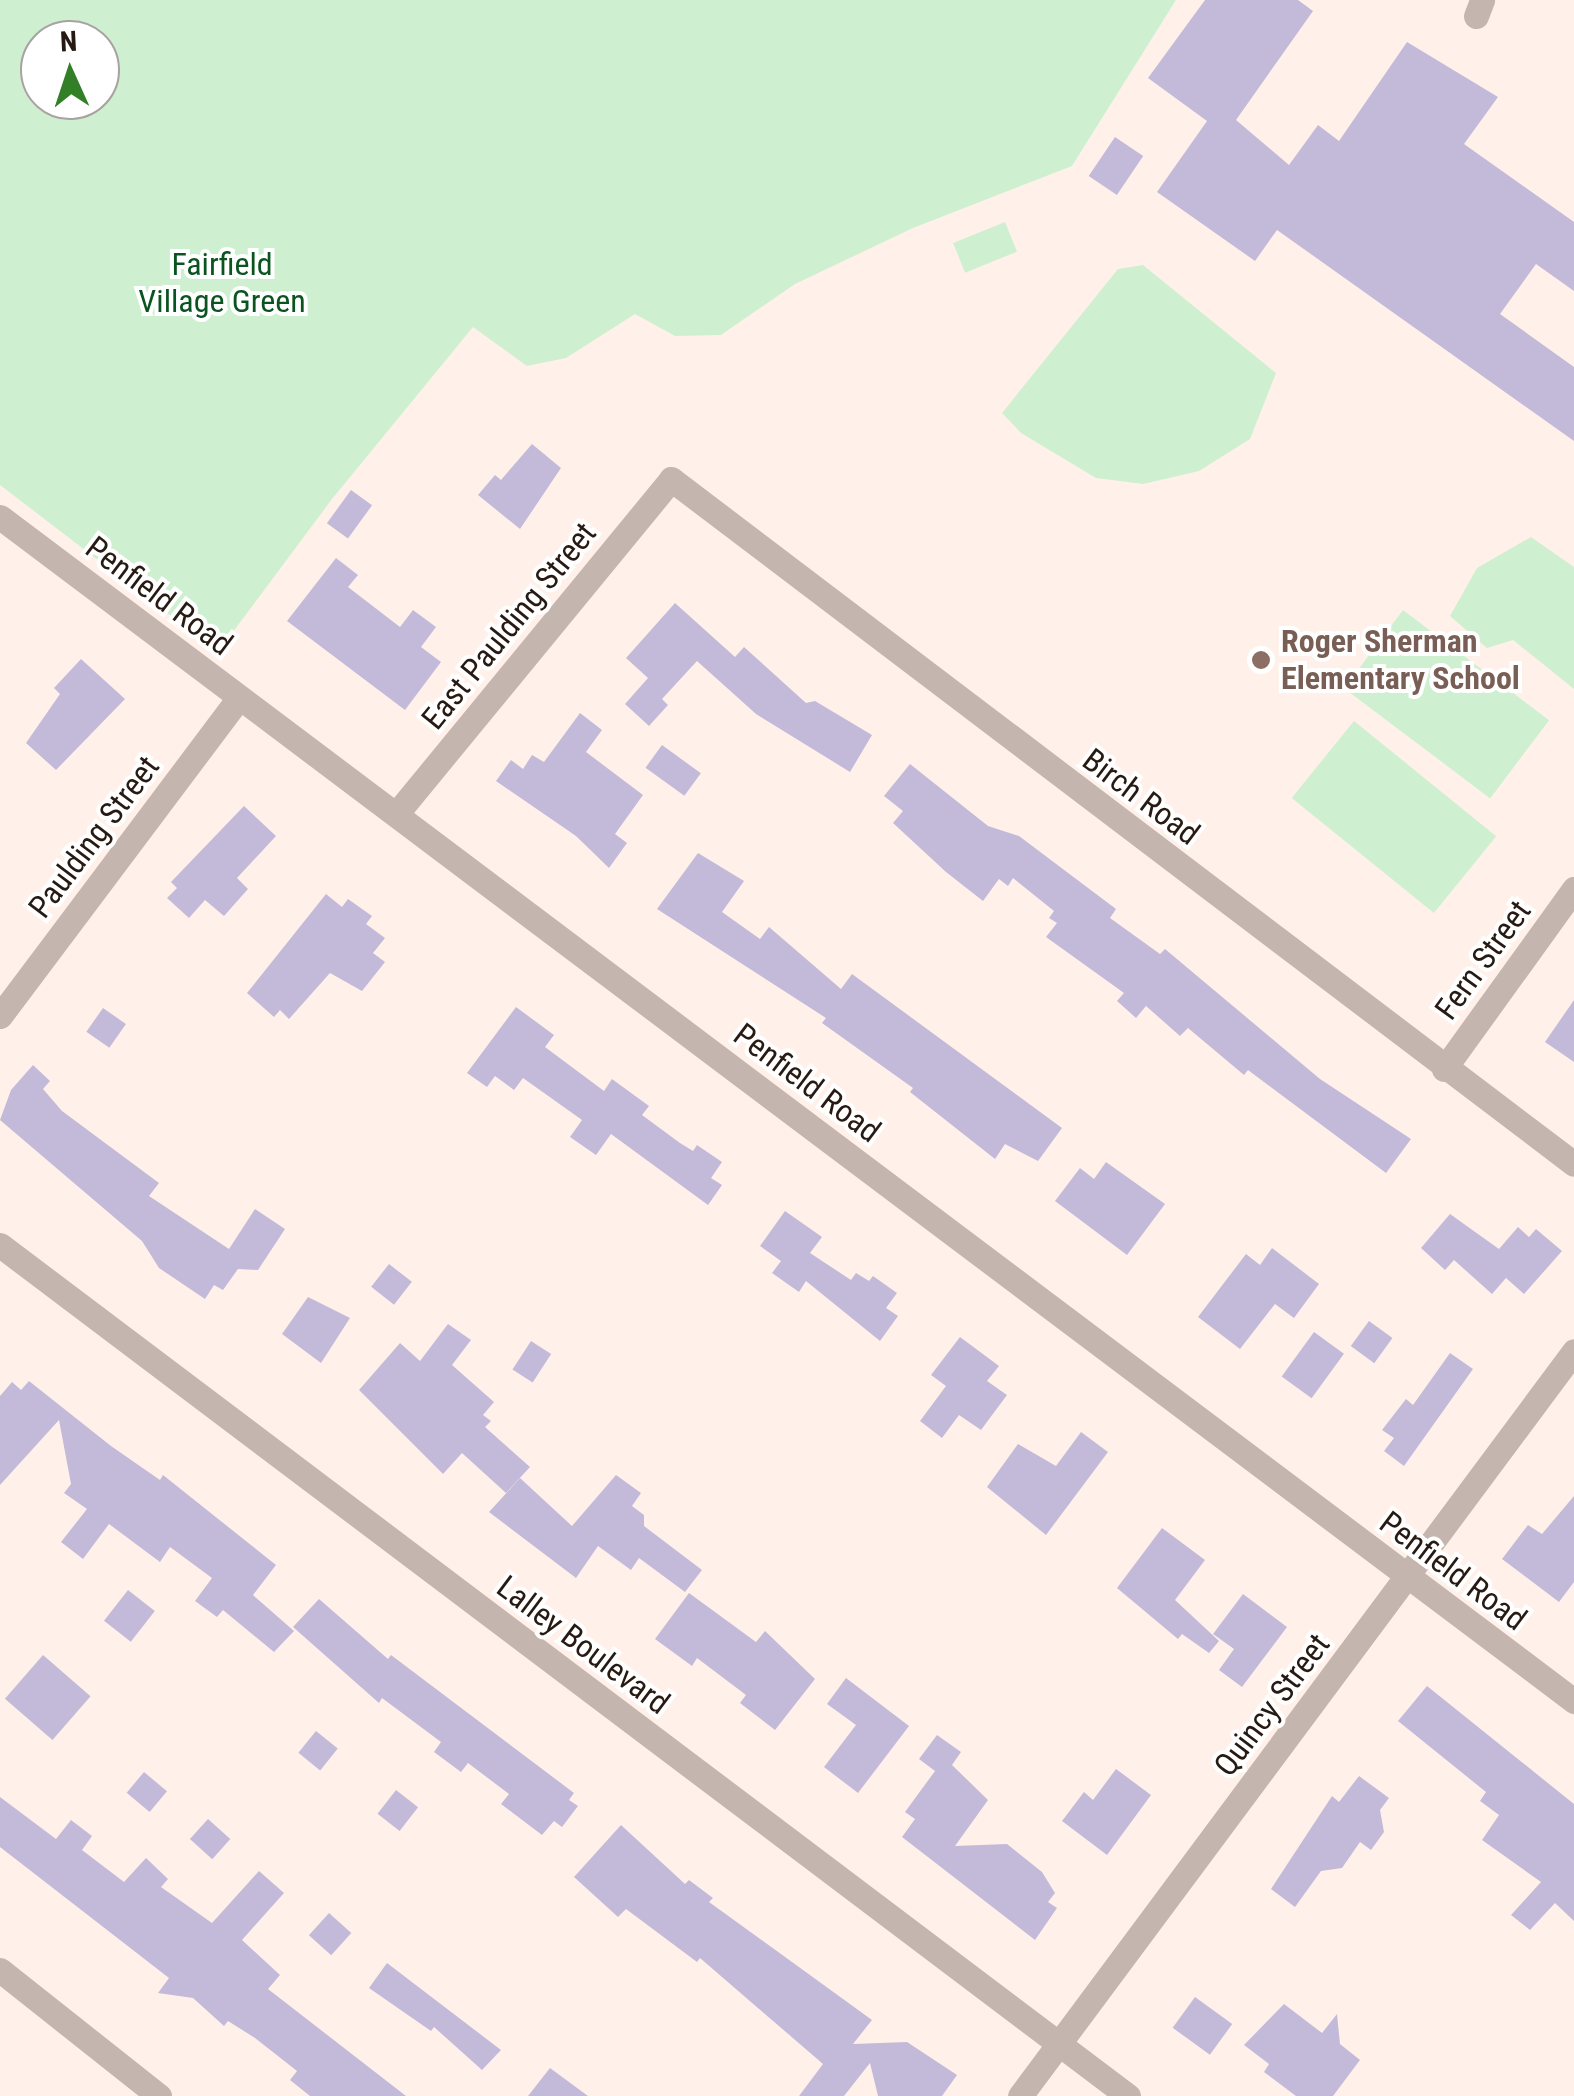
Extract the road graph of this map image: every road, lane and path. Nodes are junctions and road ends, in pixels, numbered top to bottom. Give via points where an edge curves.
1 (671, 479) joint
2 (0, 517) edge
3 (239, 698) junction
4 (397, 814) junction
5 (1574, 889) edge
6 (0, 1016) edge
7 (1444, 1069) junction
8 (1574, 1164) edge
9 (0, 1245) edge
10 (1574, 1351) edge
11 (1408, 1578) junction
12 (1574, 1702) edge
13 (0, 1970) edge
14 (1058, 2044) junction
15 (159, 2096) edge
16 (1020, 2096) edge
17 (1128, 2096) edge

1 - 4 street, East Paulding Street
1 - 7 street, Birch Road
2 - 3 street, Penfield Road
3 - 4 street, Penfield Road
3 - 6 street, Paulding Street
4 - 11 street, Penfield Road
5 - 7 street, Fern Street
7 - 8 street, Birch Road
9 - 14 street, Lalley Boulevard
10 - 11 street, Quincy Street
11 - 12 street, Penfield Road
11 - 14 street, Quincy Street
13 - 15 street
14 - 16 street, Quincy Street
14 - 17 street, Lalley Boulevard

